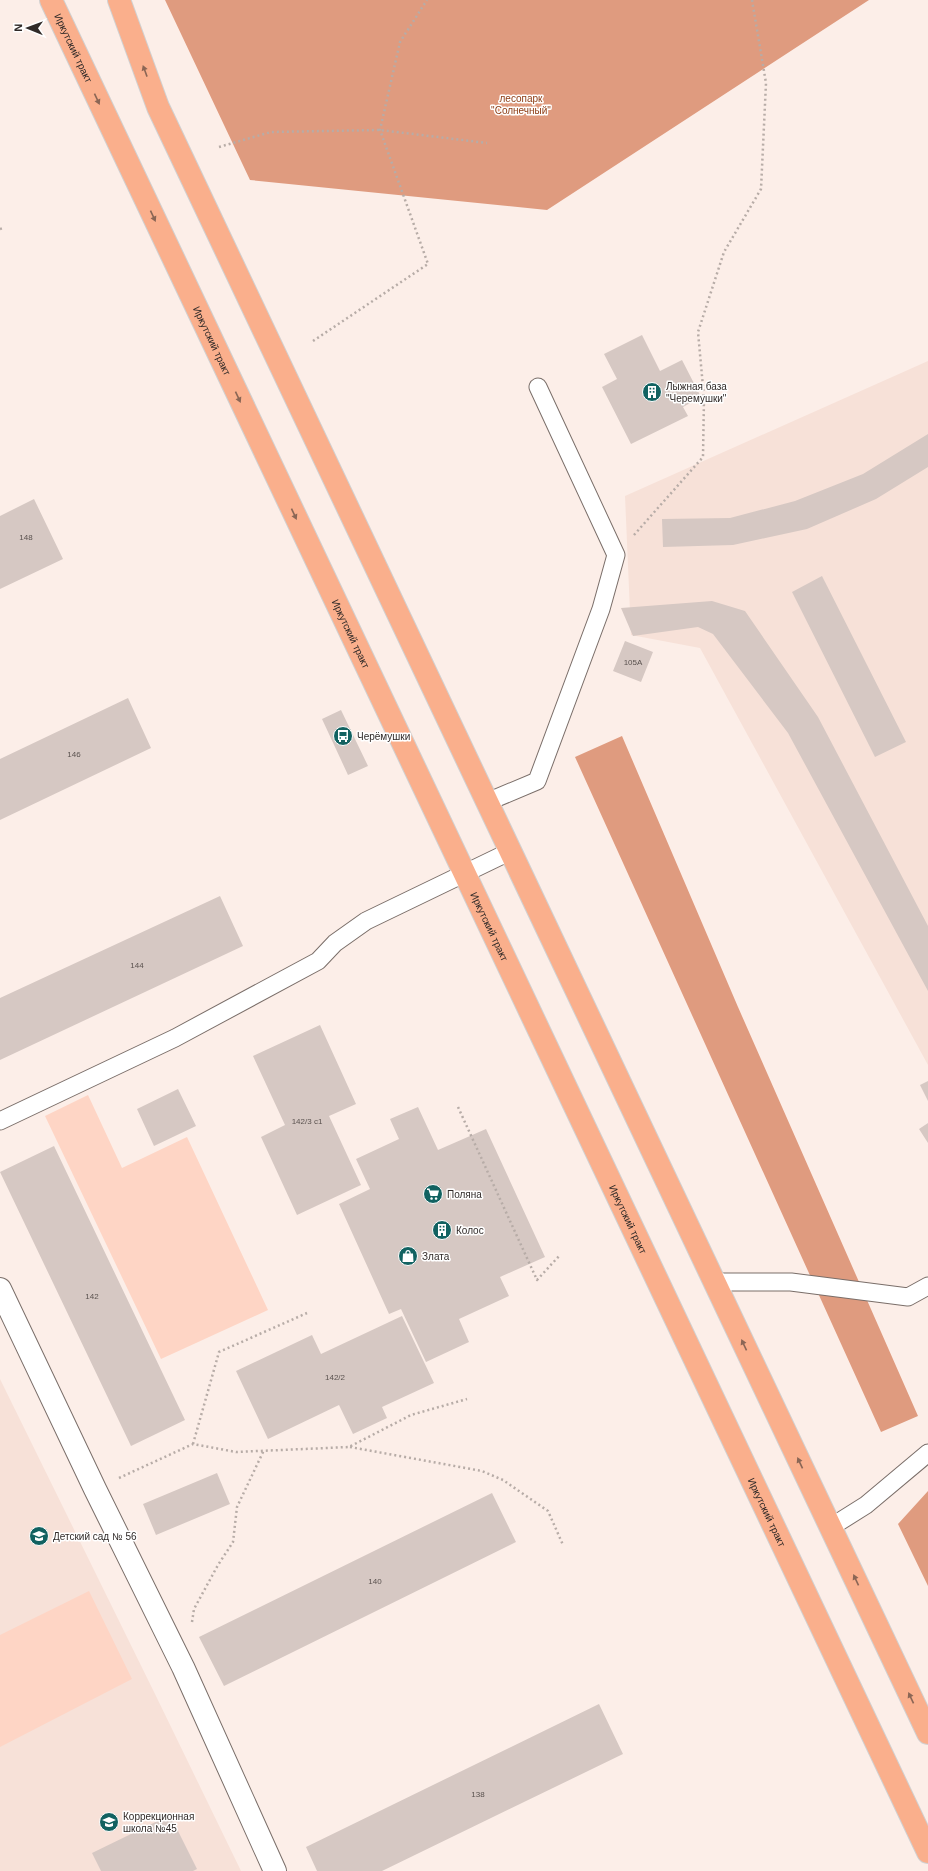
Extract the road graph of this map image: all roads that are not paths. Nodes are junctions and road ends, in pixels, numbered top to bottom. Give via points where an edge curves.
1 (50, 0) edge
2 (119, 0) edge
3 (538, 387) dead end
4 (487, 802) junction
5 (510, 851) junction
6 (464, 873) junction
7 (0, 1121) edge
8 (715, 1282) junction
9 (928, 1286) edge
10 (0, 1289) edge
11 (928, 1453) edge
12 (830, 1527) junction
13 (928, 1733) edge
14 (928, 1852) edge
15 (275, 1871) edge

1 -> 6 main road, Иркутский тракт
4 -> 2 main road via 158,107
3 - 4 lane via 616,555 601,609 537,781
4 - 5 main road
5 - 6 lane
5 - 8 main road
6 - 7 lane via 366,921 335,943 318,961 175,1038
6 - 14 main road, Иркутский тракт
8 - 9 lane via 791,1282 908,1297
12 -> 8 main road
10 - 15 street via 183,1667
11 - 12 lane via 871,1501
13 -> 12 main road

